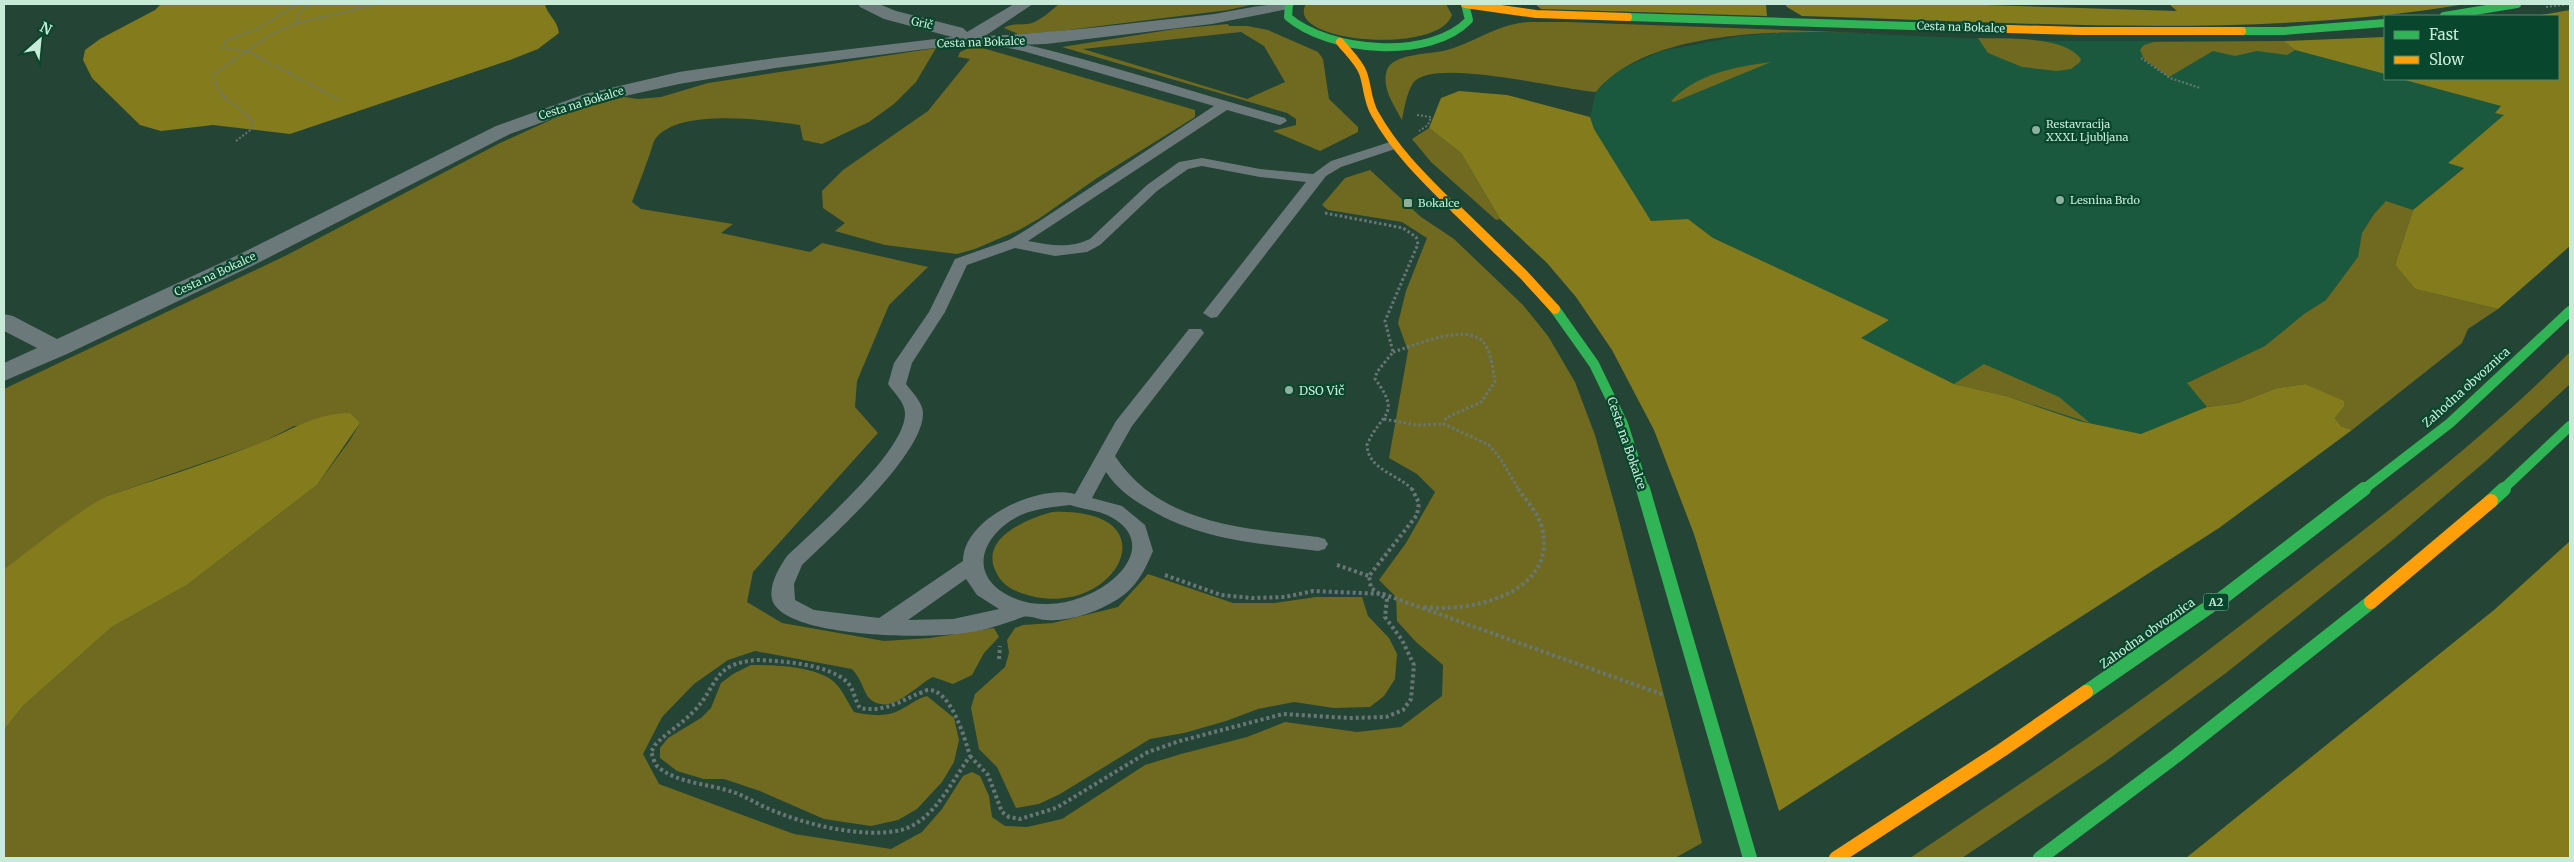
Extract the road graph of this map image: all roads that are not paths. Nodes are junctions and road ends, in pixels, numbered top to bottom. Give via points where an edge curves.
1 (866, 4) edge
2 (1025, 4) edge
3 (1289, 4) edge
4 (1465, 4) edge
5 (2517, 4) edge
6 (1536, 14) junction
7 (2450, 15) edge
8 (1212, 19) junction
9 (2384, 23) edge
10 (1296, 26) junction
11 (1464, 26) junction
12 (964, 41) junction
13 (992, 41) junction
14 (1340, 42) junction
15 (1401, 45) junction
16 (1364, 72) junction
17 (1225, 106) junction
18 (1280, 121) dead end
19 (1393, 145) junction
20 (1316, 179) junction
21 (1014, 243) junction
22 (2570, 311) edge
23 (1212, 313) dead end
24 (4, 321) edge
25 (1195, 333) dead end
26 (58, 349) junction
27 (4, 373) edge
28 (2570, 426) edge
29 (2562, 450) dead end
30 (1105, 455) junction
31 (2536, 461) junction
32 (1080, 500) junction
33 (1318, 544) dead end
34 (973, 564) junction
35 (1020, 609) junction
36 (884, 626) junction
37 (1750, 858) edge
38 (1836, 858) edge
39 (2040, 858) edge

1 - 12 street, Grič via 957,32
2 - 12 street
3 - 8 street, Cesta na Bokalce
3 - 10 main road, Cesta na Bokalce via 1288,17
4 - 6 main road, Cesta na Bokalce
4 - 11 main road, Cesta na Bokalce via 1470,15
5 - 7 main road
6 - 9 main road, Cesta na Bokalce via 2080,31 2284,32
6 - 11 main road, Cesta na Bokalce
8 - 10 street, Cesta na Bokalce
8 - 13 street, Cesta na Bokalce via 1046,39
10 - 14 main road, Cesta na Bokalce
11 - 15 main road, Cesta na Bokalce via 1445,37
12 - 13 street, Cesta na Bokalce
12 - 26 street, Cesta na Bokalce via 813,58 688,77 562,108 502,130 322,222
13 - 17 lane
14 - 15 main road, Cesta na Bokalce
14 - 16 main road
15 - 16 main road, Cesta na Bokalce
16 - 19 main road, Cesta na Bokalce via 1366,92 1373,111
17 - 18 lane
17 - 21 lane
19 - 20 lane via 1336,164 1325,169
19 - 37 main road, Cesta na Bokalce via 1540,292 1594,364 1623,424
20 - 21 lane via 1202,162 1184,165 1152,188 1094,242 1082,249 1055,251
20 - 23 lane
21 - 36 lane via 961,262 937,312 903,363 897,384 914,415 907,439 886,469 794,561 785,578 782,596 788,607 806,616
22 - 38 main road, Zahodna obvoznica / A2 via 2450,423 2225,596 2002,750
24 - 26 street
25 - 30 lane via 1123,425
26 - 27 street, Cesta na Bokalce
28 - 31 main road
29 - 31 main road
30 - 32 lane
30 - 33 lane via 1120,478 1140,495 1181,519 1222,532
31 - 39 main road via 2379,596 2144,783
32 - 34 lane via 1044,501 1020,508 998,520 982,535 973,552
32 - 35 lane via 1119,511 1135,525 1143,543 1138,566 1128,581 1108,597 1080,608 1050,612
34 - 35 lane via 981,588 998,600
34 - 36 lane
35 - 36 lane via 1003,618 932,628

